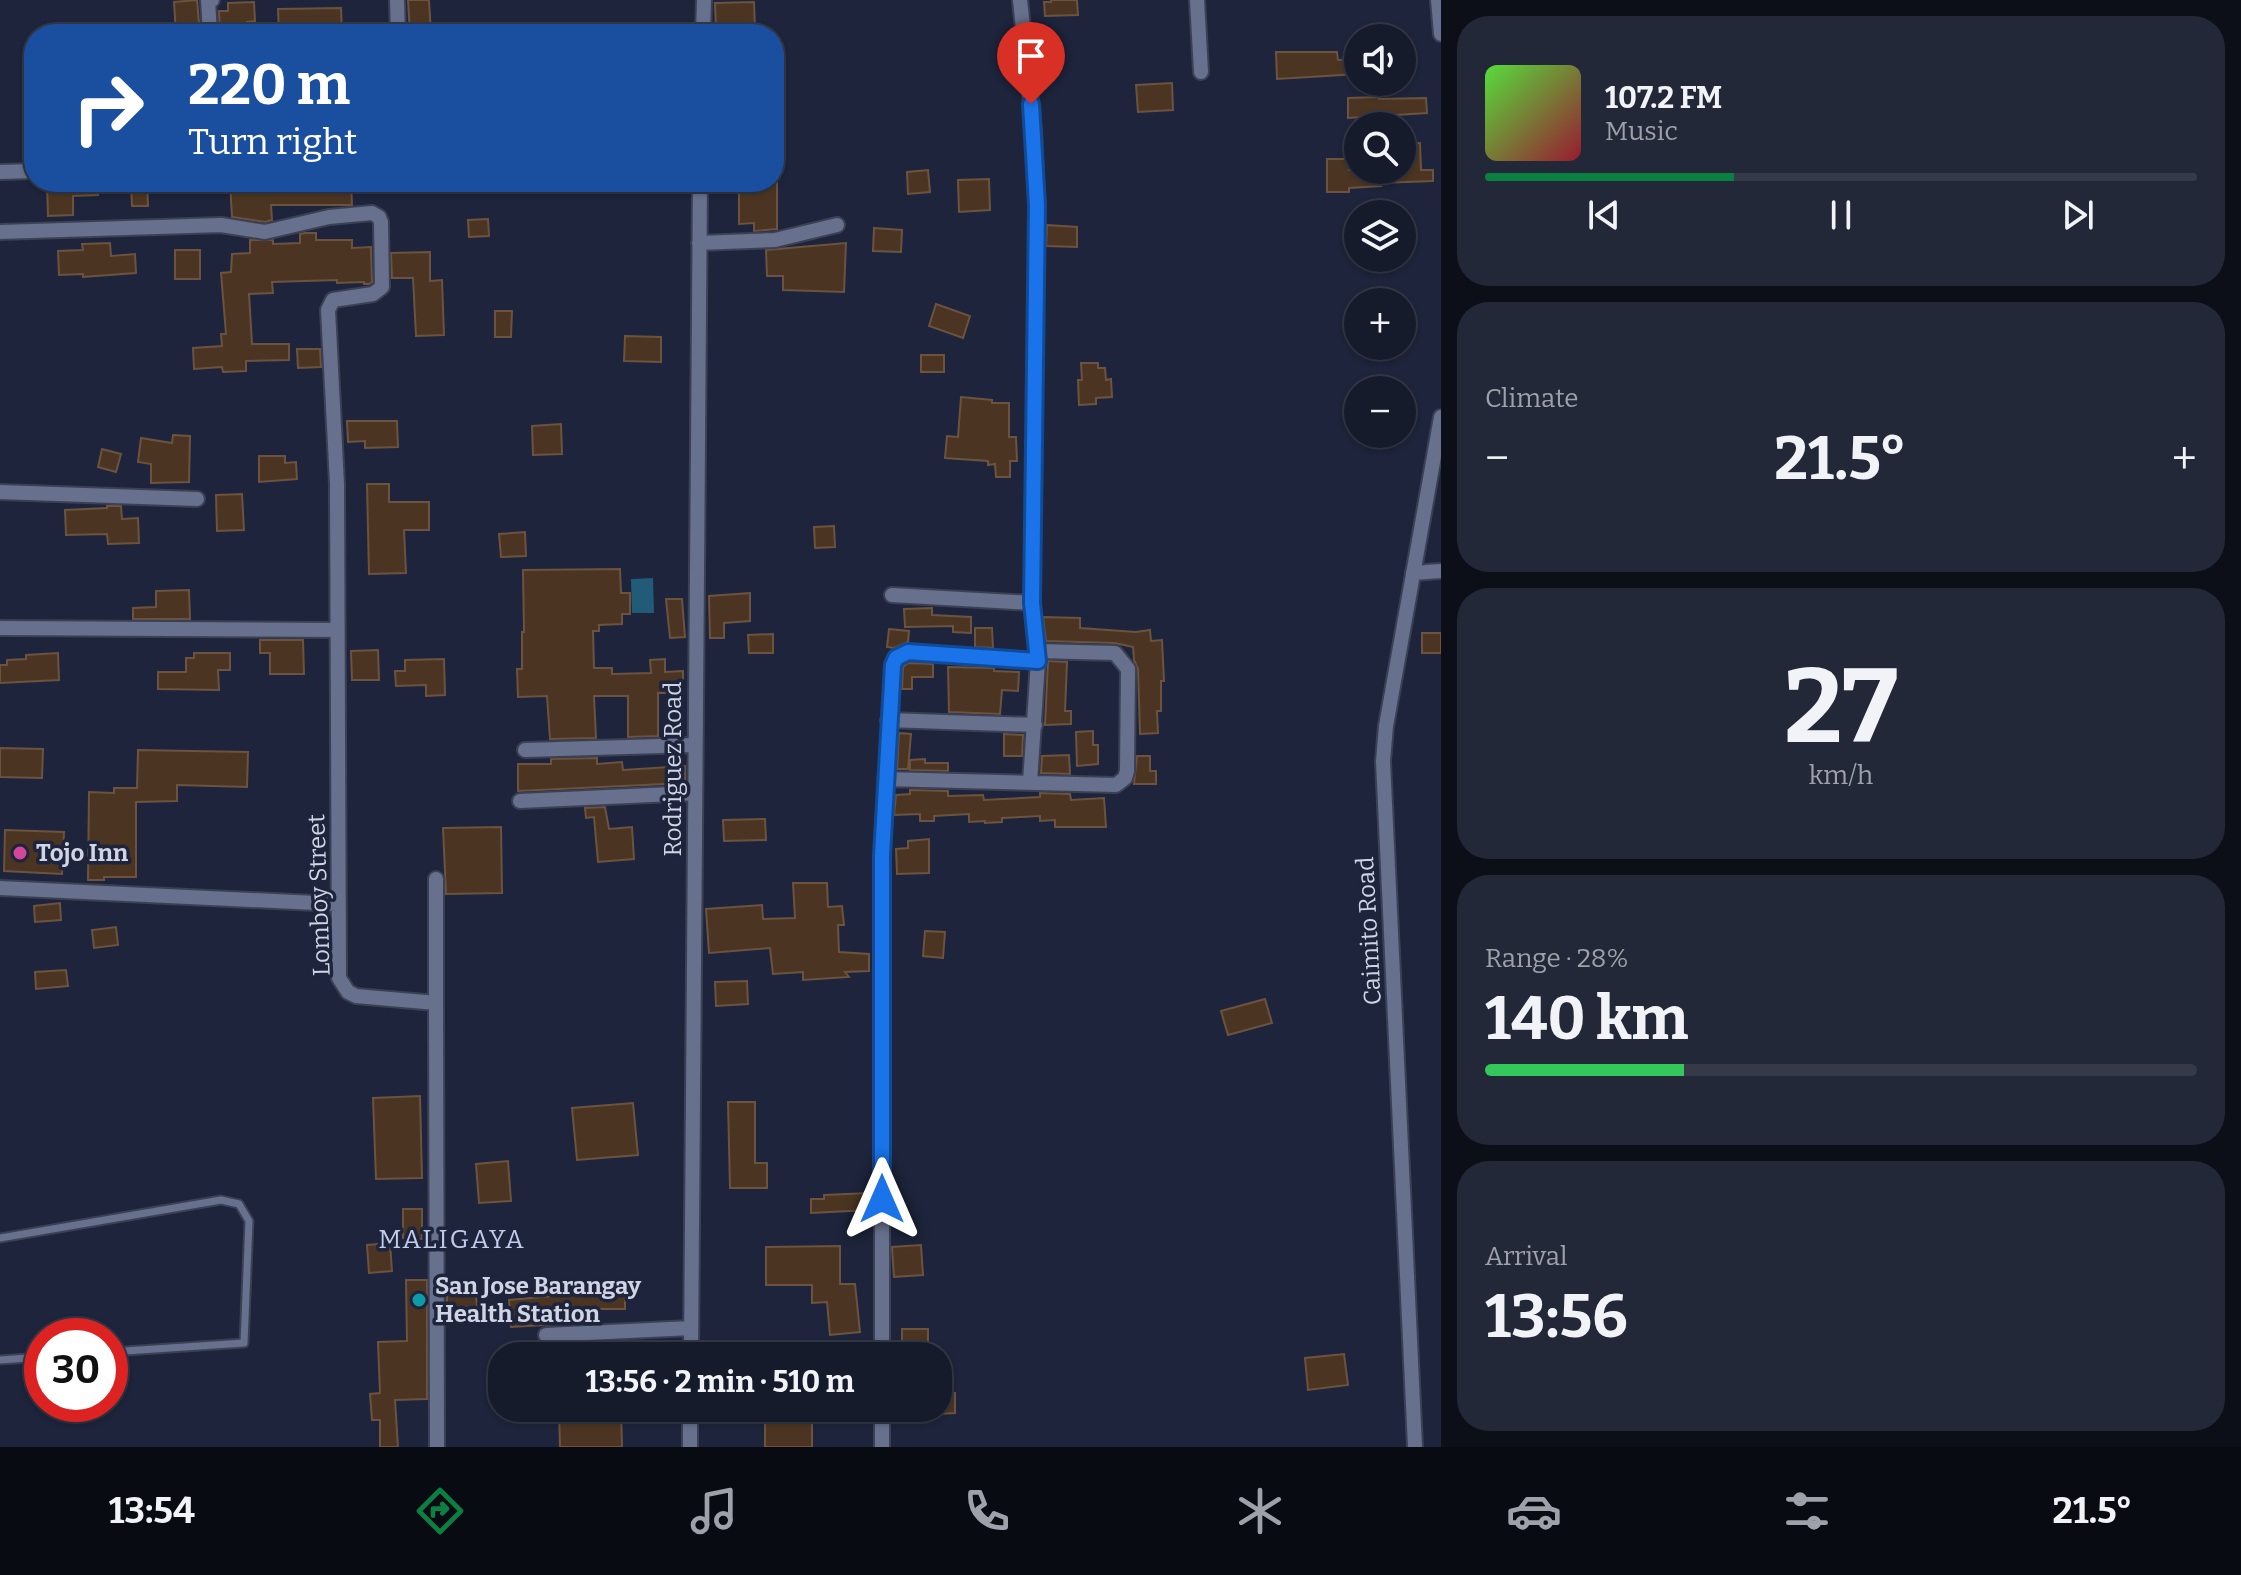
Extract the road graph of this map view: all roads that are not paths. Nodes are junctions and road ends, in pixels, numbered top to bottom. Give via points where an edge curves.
1 (212, 0) edge
2 (397, 0) edge
3 (704, 0) edge
4 (1020, 0) edge
5 (1197, 0) edge
6 (1438, 0) edge
7 (209, 24) edge
8 (398, 24) edge
9 (703, 24) edge
10 (1441, 34) edge
11 (1201, 72) dead end
12 (24, 171) edge
13 (0, 172) edge
14 (700, 192) edge
15 (837, 225) dead end
16 (0, 232) edge
17 (699, 243) junction
18 (1441, 417) edge
19 (0, 492) edge
20 (197, 499) dead end
21 (1441, 571) edge
22 (1413, 573) junction
23 (892, 595) dead end
24 (1032, 603) junction
25 (0, 628) edge
26 (337, 630) junction
27 (1038, 656) junction
28 (888, 720) junction
29 (1035, 725) junction
30 (695, 745) junction
31 (525, 750) dead end
32 (885, 779) junction
33 (1030, 783) junction
34 (695, 793) junction
35 (520, 801) dead end
36 (436, 879) dead end
37 (0, 888) edge
38 (337, 904) junction
39 (436, 1003) junction
40 (0, 1238) edge
41 (691, 1328) junction
42 (546, 1335) dead end
43 (691, 1342) edge
44 (882, 1342) edge
45 (128, 1351) edge
46 (24, 1358) edge
47 (0, 1360) edge
48 (690, 1422) edge
49 (882, 1422) edge
50 (437, 1447) edge
51 (690, 1447) edge
52 (882, 1447) edge
53 (1415, 1447) edge

1 - 7 street
2 - 8 street
3 - 9 street
4 - 24 street via 1037,205
5 - 11 street
6 - 10 street
12 - 13 street
14 - 17 street, Rodriguez Road
15 - 17 street via 775,240
16 - 26 street, Lomboy Street via 221,225 265,232 338,215 376,214 381,222 382,287 373,294 333,300 328,310 337,484
17 - 30 street, Rodriguez Road
18 - 22 street, Caimito Road
19 - 20 street
21 - 22 street
22 - 53 street, Caimito Road via 1383,761
23 - 24 street
24 - 27 street
25 - 26 street
26 - 38 street, Lomboy Street
27 - 28 street via 901,654 893,665
27 - 29 street
27 - 33 street via 1115,653 1125,663 1127,771 1116,785
28 - 29 street
28 - 32 street
29 - 33 street
30 - 31 street
30 - 34 street, Rodriguez Road
32 - 33 street
32 - 44 street
34 - 35 street
34 - 41 street, Rodriguez Road
36 - 39 street
37 - 38 street
38 - 39 street, Lomboy Street via 339,978 348,992
39 - 50 street
40 - 45 lane via 221,1200 239,1204 249,1221 244,1343
41 - 42 street
41 - 43 street, Rodriguez Road
46 - 47 lane
48 - 51 street
49 - 52 street

